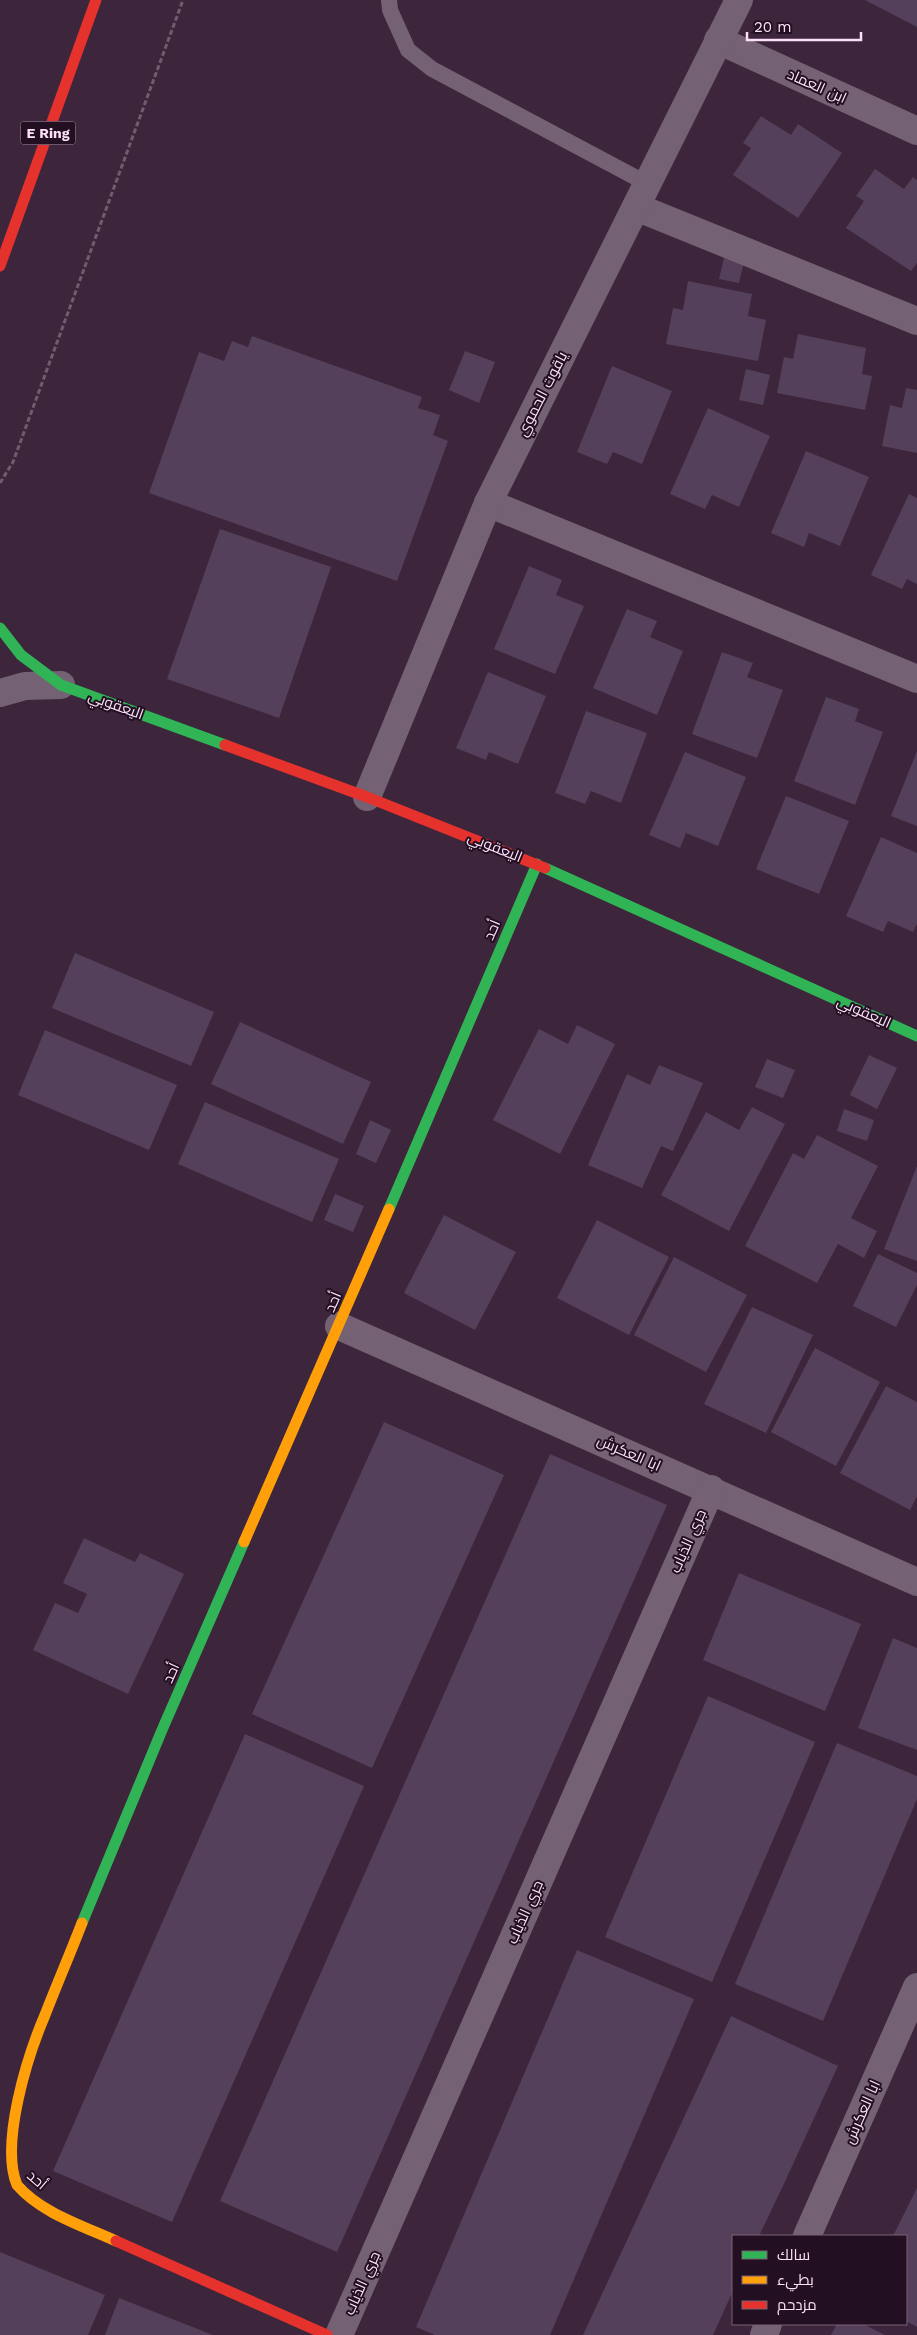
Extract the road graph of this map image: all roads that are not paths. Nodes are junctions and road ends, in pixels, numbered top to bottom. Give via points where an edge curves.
1 (96, 0) edge
2 (389, 0) edge
3 (739, 0) edge
4 (718, 40) junction
5 (917, 131) edge
6 (642, 195) junction
7 (0, 266) edge
8 (917, 321) edge
9 (488, 503) junction
10 (0, 628) edge
11 (917, 679) edge
12 (61, 685) junction
13 (0, 693) edge
14 (367, 797) junction
15 (537, 864) junction
16 (917, 1036) edge
17 (339, 1326) junction
18 (711, 1489) junction
19 (917, 1582) edge
20 (917, 1988) edge
21 (807, 2235) edge
22 (327, 2335) edge
23 (340, 2335) edge

1 - 7 street, E Ring
2 - 6 lane via 390,10 408,50 432,69
3 - 4 street, ياقوت الحموي
4 - 5 street, ابن العماد
4 - 6 street, ياقوت الحموي
6 - 8 street
6 - 9 street, ياقوت الحموي
9 - 11 street
9 - 14 street, ياقوت الحموي
10 - 12 street, اليعقوبي via 20,655
12 - 13 street, اليعقوبي via 25,686
12 - 14 street, اليعقوبي
14 - 15 street, اليعقوبي
15 - 16 street, اليعقوبي
15 - 17 street, أحد
17 - 18 street, ابا العكرش
17 - 22 street, أحد via 162,1730 15,2087 6,2133 6,2163 17,2186 55,2212
18 - 19 street, ابا العكرش
18 - 23 street, جري الذياب
20 - 21 street, ابا العكرش

